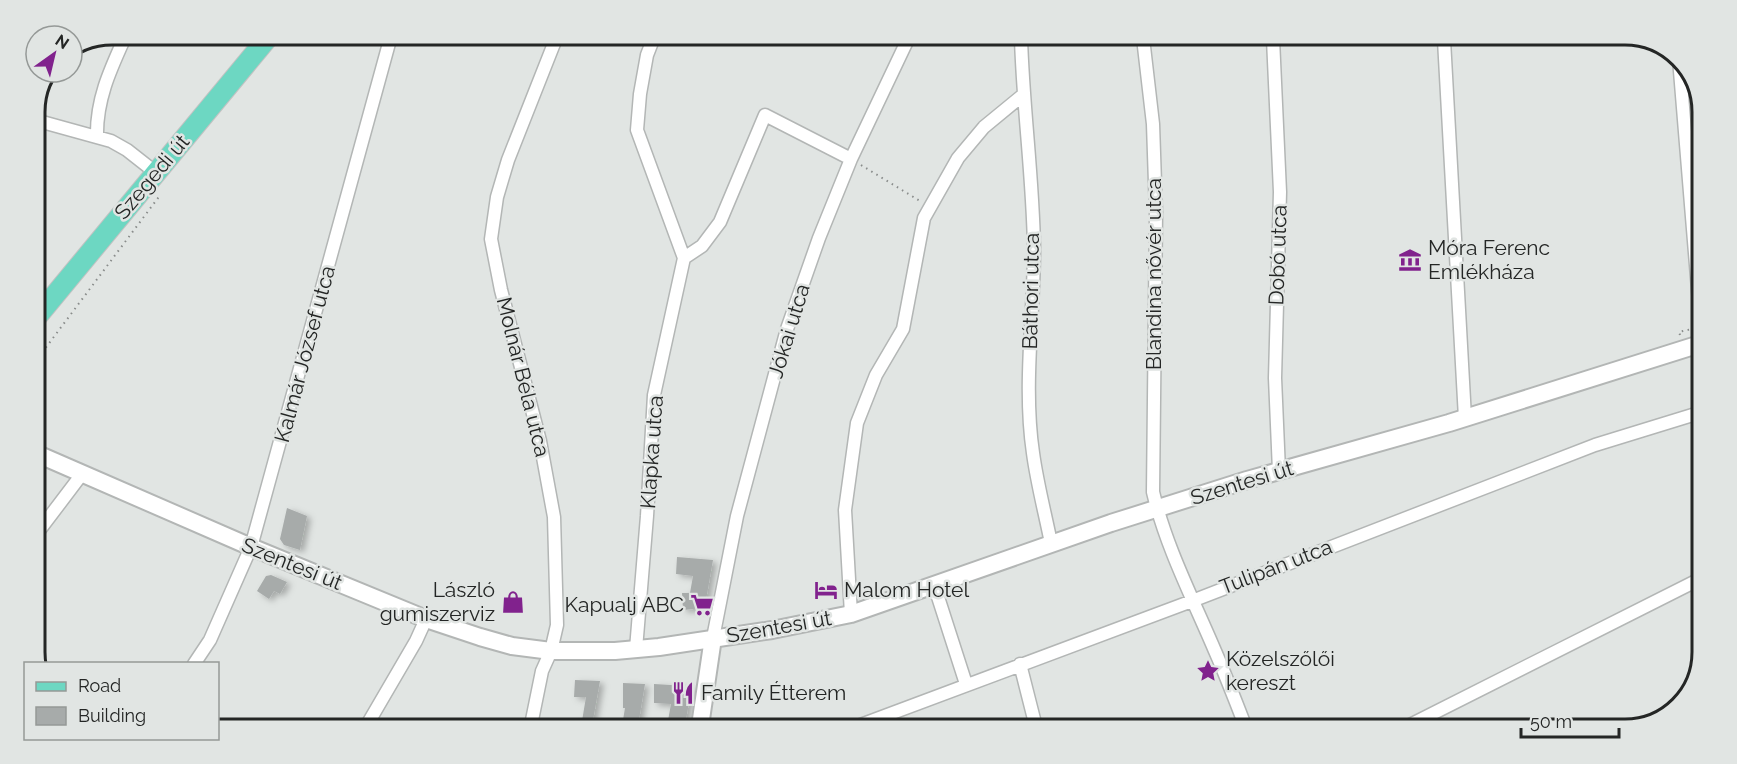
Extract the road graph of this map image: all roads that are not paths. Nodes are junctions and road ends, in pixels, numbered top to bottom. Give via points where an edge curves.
1 (121, 45) edge
2 (262, 45) edge
3 (389, 45) edge
4 (553, 45) edge
5 (650, 45) edge
6 (906, 45) edge
7 (1021, 45) edge
8 (1144, 45) edge
9 (1273, 45) edge
10 (1444, 45) edge
11 (1680, 75) edge
12 (1023, 95) junction
13 (45, 123) edge
14 (98, 136) junction
15 (851, 159) junction
16 (155, 172) junction
17 (1692, 217) edge
18 (684, 258) junction
19 (45, 307) edge
20 (1692, 347) edge
21 (1692, 415) edge
22 (1465, 418) junction
23 (45, 457) edge
24 (1279, 471) junction
25 (82, 474) junction
26 (1157, 509) junction
27 (45, 523) edge
28 (1051, 543) junction
29 (251, 547) junction
30 (1692, 583) edge
31 (932, 587) junction
32 (1192, 601) junction
33 (850, 614) junction
34 (426, 619) junction
35 (713, 638) junction
36 (636, 649) junction
37 (550, 651) junction
38 (195, 662) edge
39 (1020, 664) junction
40 (966, 684) junction
41 (370, 719) edge
42 (532, 719) edge
43 (701, 719) edge
44 (876, 719) edge
45 (1034, 719) edge
46 (1242, 719) edge
47 (1422, 719) edge

1 - 14 street via 100,99
2 - 16 main road, Szegedi út
3 - 29 street, Kalmár József utca
4 - 37 street, Molnár Béla utca via 508,160 491,239 540,441 554,517 557,625
5 - 18 street via 637,130
6 - 15 street, Jókai utca
7 - 12 street, Báthori utca
8 - 26 street, Blandina nővér utca via 1153,124 1153,492
9 - 24 street, Dobó utca via 1280,192 1275,378
10 - 22 street
11 - 17 street
12 - 28 street, Báthori utca via 1034,248 1029,393 1033,452
12 - 33 street via 984,127 958,158 924,218 903,329 876,375 857,423 845,510
13 - 14 street
14 - 16 street via 127,150
15 - 18 street via 765,115 720,222 702,246
15 - 35 street, Jókai utca via 787,329 737,516
16 - 19 main road, Szegedi út
18 - 36 street, Klapka utca via 654,395
20 - 22 street, Szentesi út
21 - 32 street, Tulipán utca via 1595,445
22 - 24 street, Szentesi út
23 - 25 street, Szentesi út
24 - 26 street, Szentesi út
25 - 27 street
25 - 29 street, Szentesi út
26 - 28 street, Szentesi út
26 - 32 street, Blandina nővér utca
28 - 31 street, Szentesi út
29 - 34 street, Szentesi út
29 - 38 street, Kalmár József utca via 210,640
30 - 47 street
31 - 33 street, Szentesi út
31 - 40 street
32 - 39 street, Tulipán utca
32 - 46 street, Blandina nővér utca
33 - 35 street, Szentesi út
34 - 37 street, Szentesi út via 512,646
34 - 41 street
35 - 36 street, Szentesi út
35 - 43 street
36 - 37 street, Szentesi út
37 - 42 street, Molnár Béla utca
39 - 40 street, Tulipán utca
39 - 45 street
40 - 44 street, Tulipán utca

